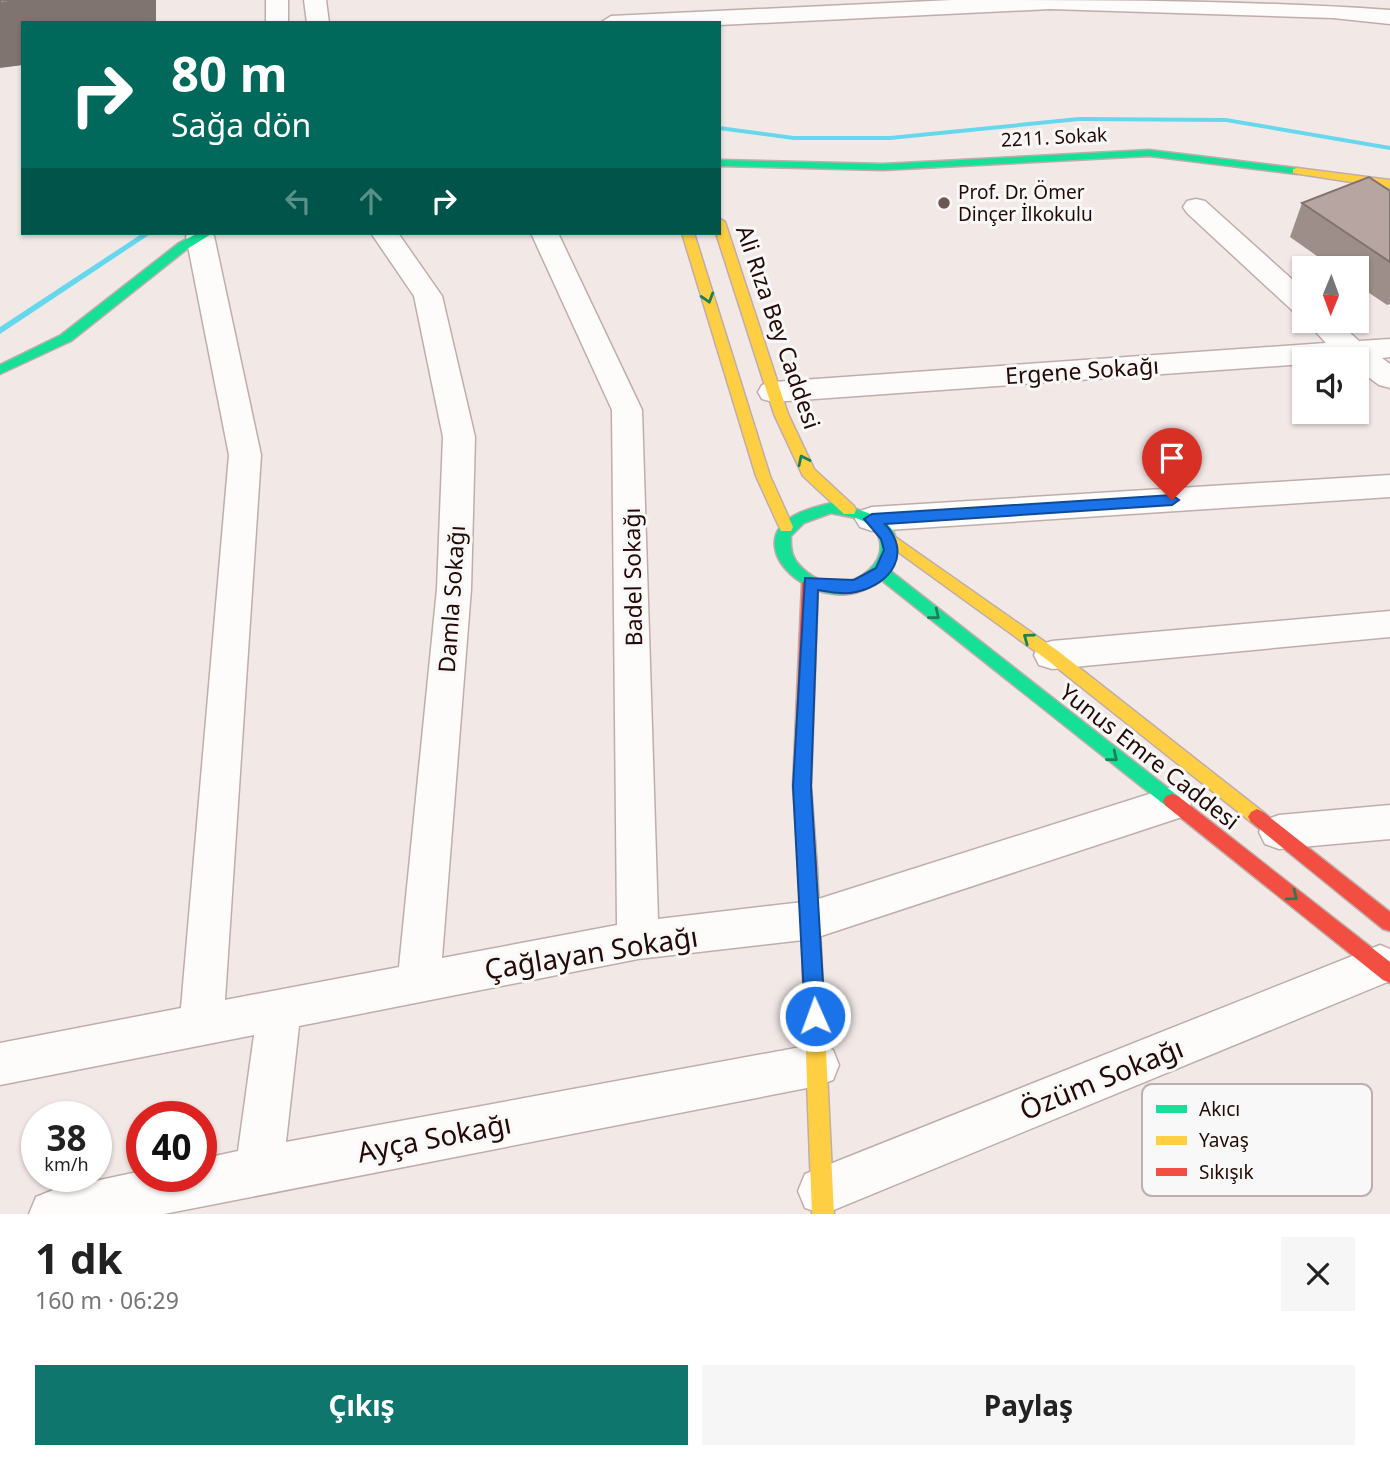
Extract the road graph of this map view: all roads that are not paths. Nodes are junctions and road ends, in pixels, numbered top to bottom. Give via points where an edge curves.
1 (277, 0) edge
2 (315, 0) edge
3 (729, 8) edge
4 (1390, 17) edge
5 (278, 21) edge
6 (318, 21) edge
7 (627, 21) edge
8 (721, 163) edge
9 (1390, 184) edge
10 (1196, 207) dead end
11 (721, 228) edge
12 (203, 235) edge
13 (385, 235) edge
14 (545, 235) edge
15 (689, 235) edge
16 (1292, 295) edge
17 (1333, 333) edge
18 (1348, 347) edge
19 (1390, 348) edge
20 (1369, 350) edge
21 (1292, 355) edge
22 (1369, 363) edge
23 (0, 370) edge
24 (1390, 378) edge
25 (773, 393) junction
26 (1390, 486) edge
27 (870, 522) junction
28 (786, 527) junction
29 (882, 572) junction
30 (810, 583) junction
31 (1390, 624) edge
32 (1052, 654) junction
33 (1171, 804) junction
34 (1390, 822) edge
35 (1279, 832) junction
36 (812, 920) junction
37 (1390, 922) edge
38 (638, 940) junction
39 (1385, 970) edge
40 (419, 981) junction
41 (279, 1009) junction
42 (202, 1024) junction
43 (0, 1064) edge
44 (817, 1065) junction
45 (259, 1170) junction
46 (822, 1202) edge
47 (53, 1214) edge

1 - 5 street
2 - 6 street
3 - 4 street via 1050,2
3 - 7 street
8 - 9 street, 2211. Sokak via 883,167 1149,153
10 - 16 street
11 - 25 street, Ali Rıza Bey Caddesi
12 - 23 street via 66,338
12 - 42 street via 245,455
13 - 40 street, Damla Sokağı via 428,296 459,437 454,589
14 - 38 street, Badel Sokağı via 627,410
15 -> 28 street via 762,475
17 - 18 street
19 - 20 street, Ergene Sokağı
21 - 25 street, Ergene Sokağı
22 - 24 street
27 -> 25 street, Ali Rıza Bey Caddesi via 808,472
26 - 27 street
27 - 28 street via 813,510
27 - 29 street via 891,550
32 -> 27 street, Yunus Emre Caddesi
28 - 30 street via 780,548 783,559
29 - 30 street via 857,586
29 -> 33 street, Yunus Emre Caddesi
30 - 36 street via 802,786
31 - 32 street
32 - 35 street, Yunus Emre Caddesi
33 - 36 street, Çağlayan Sokağı
33 -> 39 street, Yunus Emre Caddesi
34 - 35 street
35 - 37 street, Yunus Emre Caddesi
36 - 38 street, Çağlayan Sokağı
36 - 44 street
38 - 40 street, Çağlayan Sokağı
39 - 46 street, Özüm Sokağı
40 - 41 street, Çağlayan Sokağı
41 - 42 street, Çağlayan Sokağı
41 - 45 street
42 - 43 street, Çağlayan Sokağı
44 - 45 street, Ayça Sokağı
44 - 46 street
45 - 47 street, Ayça Sokağı

